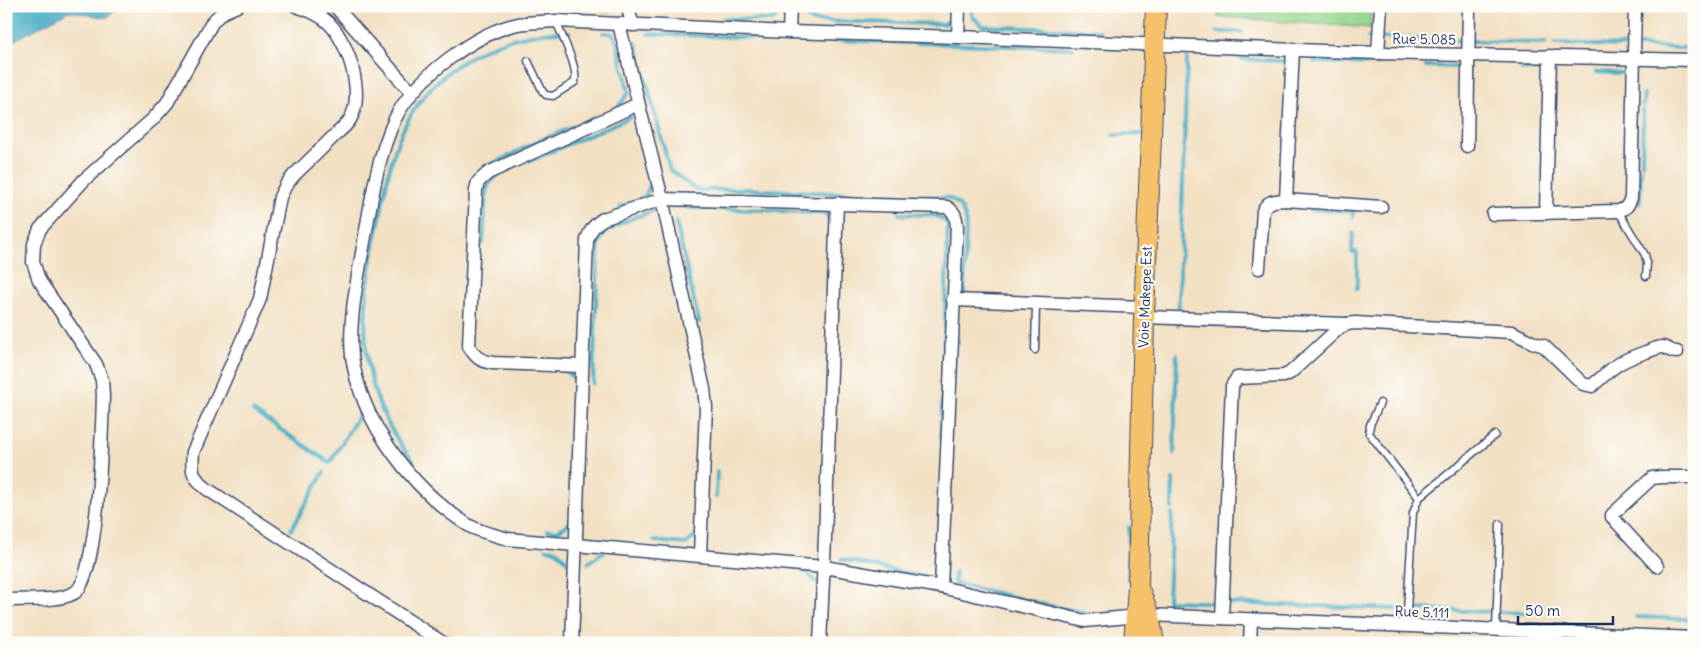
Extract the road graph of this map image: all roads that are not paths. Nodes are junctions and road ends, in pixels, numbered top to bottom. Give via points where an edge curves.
1 (237, 6) edge
2 (296, 6) edge
3 (335, 6) edge
4 (628, 6) edge
5 (790, 6) edge
6 (960, 6) edge
7 (1156, 6) edge
8 (1381, 6) edge
9 (1469, 6) edge
10 (1635, 6) edge
11 (556, 21) junction
12 (619, 24) junction
13 (633, 25) junction
14 (788, 32) junction
15 (958, 37) junction
16 (1155, 44) junction
17 (1293, 49) junction
18 (1378, 53) junction
19 (1468, 55) junction
20 (1550, 56) junction
21 (1633, 58) junction
22 (1694, 60) edge
23 (528, 61) dead end
24 (412, 93) junction
25 (638, 104) junction
26 (1467, 146) dead end
27 (662, 199) junction
28 (1286, 200) junction
29 (836, 203) junction
30 (1381, 207) dead end
31 (1618, 211) junction
32 (1546, 212) junction
33 (1493, 214) dead end
34 (1259, 268) dead end
35 (1646, 276) dead end
36 (953, 300) junction
37 (1036, 303) junction
38 (1144, 312) junction
39 (1347, 324) junction
40 (1035, 350) dead end
41 (1676, 352) dead end
42 (581, 366) junction
43 (1380, 403) dead end
44 (1496, 435) dead end
45 (1694, 477) edge
46 (1419, 498) junction
47 (1500, 524) dead end
48 (576, 546) junction
49 (700, 555) junction
50 (824, 566) junction
51 (1657, 566) dead end
52 (941, 587) junction
53 (6, 600) edge
54 (1142, 616) junction
55 (1222, 618) junction
56 (1251, 620) junction
57 (1406, 626) junction
58 (1496, 629) junction
59 (1541, 637) edge
60 (1694, 638) edge
61 (443, 643) edge
62 (572, 643) edge
63 (820, 643) edge
64 (1134, 643) edge
65 (1154, 643) edge
66 (1250, 643) edge

1 - 53 street via 213,21 167,104 84,180 40,229 34,244 33,262 39,280 96,364 102,380 99,498 87,568 83,584 76,592 61,597
2 - 61 street via 326,19 337,33 352,64 356,105 350,120 294,175 280,197 260,299 193,452 191,467 196,480 207,489
3 - 24 street
4 - 13 street
5 - 14 street
6 - 15 street
7 - 16 main road, Voie Makepe Est
8 - 18 street
9 - 19 street
10 - 21 street
11 - 12 street, Rue 5.085
11 - 23 lane via 574,67 575,82 553,96 546,95
11 - 24 street, Rue 5.085 via 518,24 492,34 453,54
12 - 13 street, Rue 5.085
12 - 25 street
13 - 14 street, Rue 5.085
14 - 15 street, Rue 5.085
15 - 16 street, Rue 5.085
16 - 17 street, Rue 5.085
16 - 38 main road, Voie Makepe Est
17 - 18 street, Rue 5.085
17 - 28 street
18 - 19 street, Rue 5.085
19 - 20 street, Rue 5.085
19 - 26 street
20 - 21 street, Rue 5.085
20 - 32 street
21 - 22 street, Rue 5.085
21 - 31 street via 1631,198 1625,209
24 - 48 street, Rue 5.111 via 396,117 375,180 352,324 352,355 358,384 375,426 396,458 420,486 470,526 508,539
25 - 27 street
25 - 42 street via 488,173 478,182 476,190 469,346 474,356 493,364
27 - 29 street
27 - 42 street via 603,219 589,232
27 - 49 street via 706,407
28 - 30 street
28 - 34 street via 1271,201 1263,211
29 - 36 street via 947,207 952,211 957,227
29 - 50 street
31 - 32 street
31 - 35 lane via 1645,255
32 - 33 street
36 - 37 street
36 - 52 street
37 - 38 street
37 - 40 lane
38 - 39 street
38 - 54 main road, Voie Makepe Est via 1138,587
39 - 41 street via 1512,332 1544,346 1588,386 1626,358 1665,347
39 - 55 street via 1290,374 1234,380
42 - 48 street
43 - 46 lane via 1370,425 1370,433
44 - 46 lane
45 - 51 street via 1652,478 1612,515
46 - 57 lane via 1413,513
47 - 58 lane
48 - 49 street, Rue 5.111
48 - 62 street
49 - 50 street, Rue 5.111
50 - 52 street, Rue 5.111
50 - 63 street
52 - 54 street, Rue 5.111 via 1085,621
54 - 55 street, Rue 5.111
54 - 64 main road, Voie Makepe Est
54 - 65 main road, Voie Makepe Est
55 - 56 street, Rue 5.111
56 - 57 street, Rue 5.111
56 - 66 street
57 - 58 street, Rue 5.111
58 - 59 street, Rue 5.111
59 - 60 street, Rue 5.111

